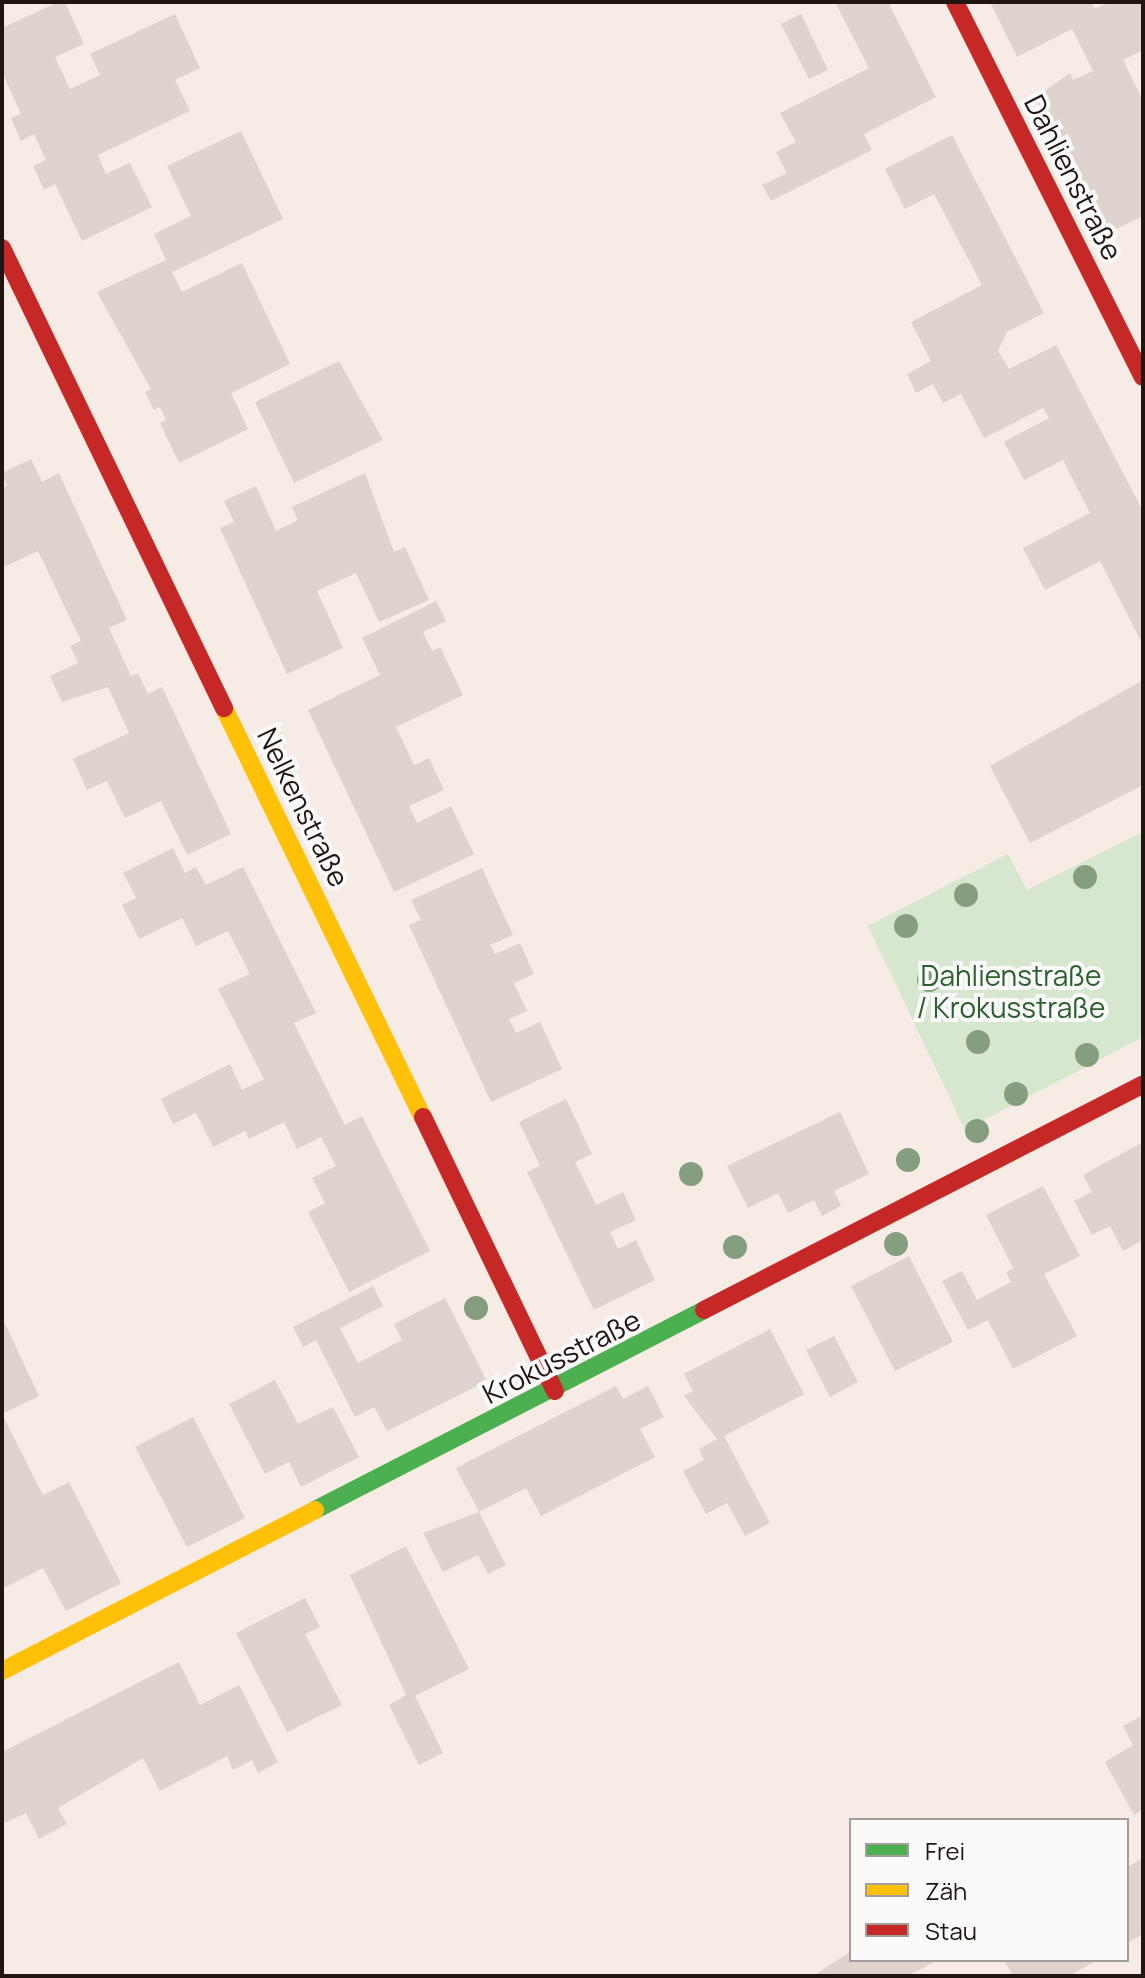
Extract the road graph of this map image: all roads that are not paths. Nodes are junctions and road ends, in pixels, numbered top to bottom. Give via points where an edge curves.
1 (955, 2) edge
2 (2, 248) edge
3 (1143, 377) edge
4 (1143, 1084) edge
5 (555, 1391) junction
6 (2, 1671) edge

1 - 3 street, Dahlienstraße
2 - 5 street, Nelkenstraße
4 - 5 street, Krokusstraße
5 - 6 street, Krokusstraße

